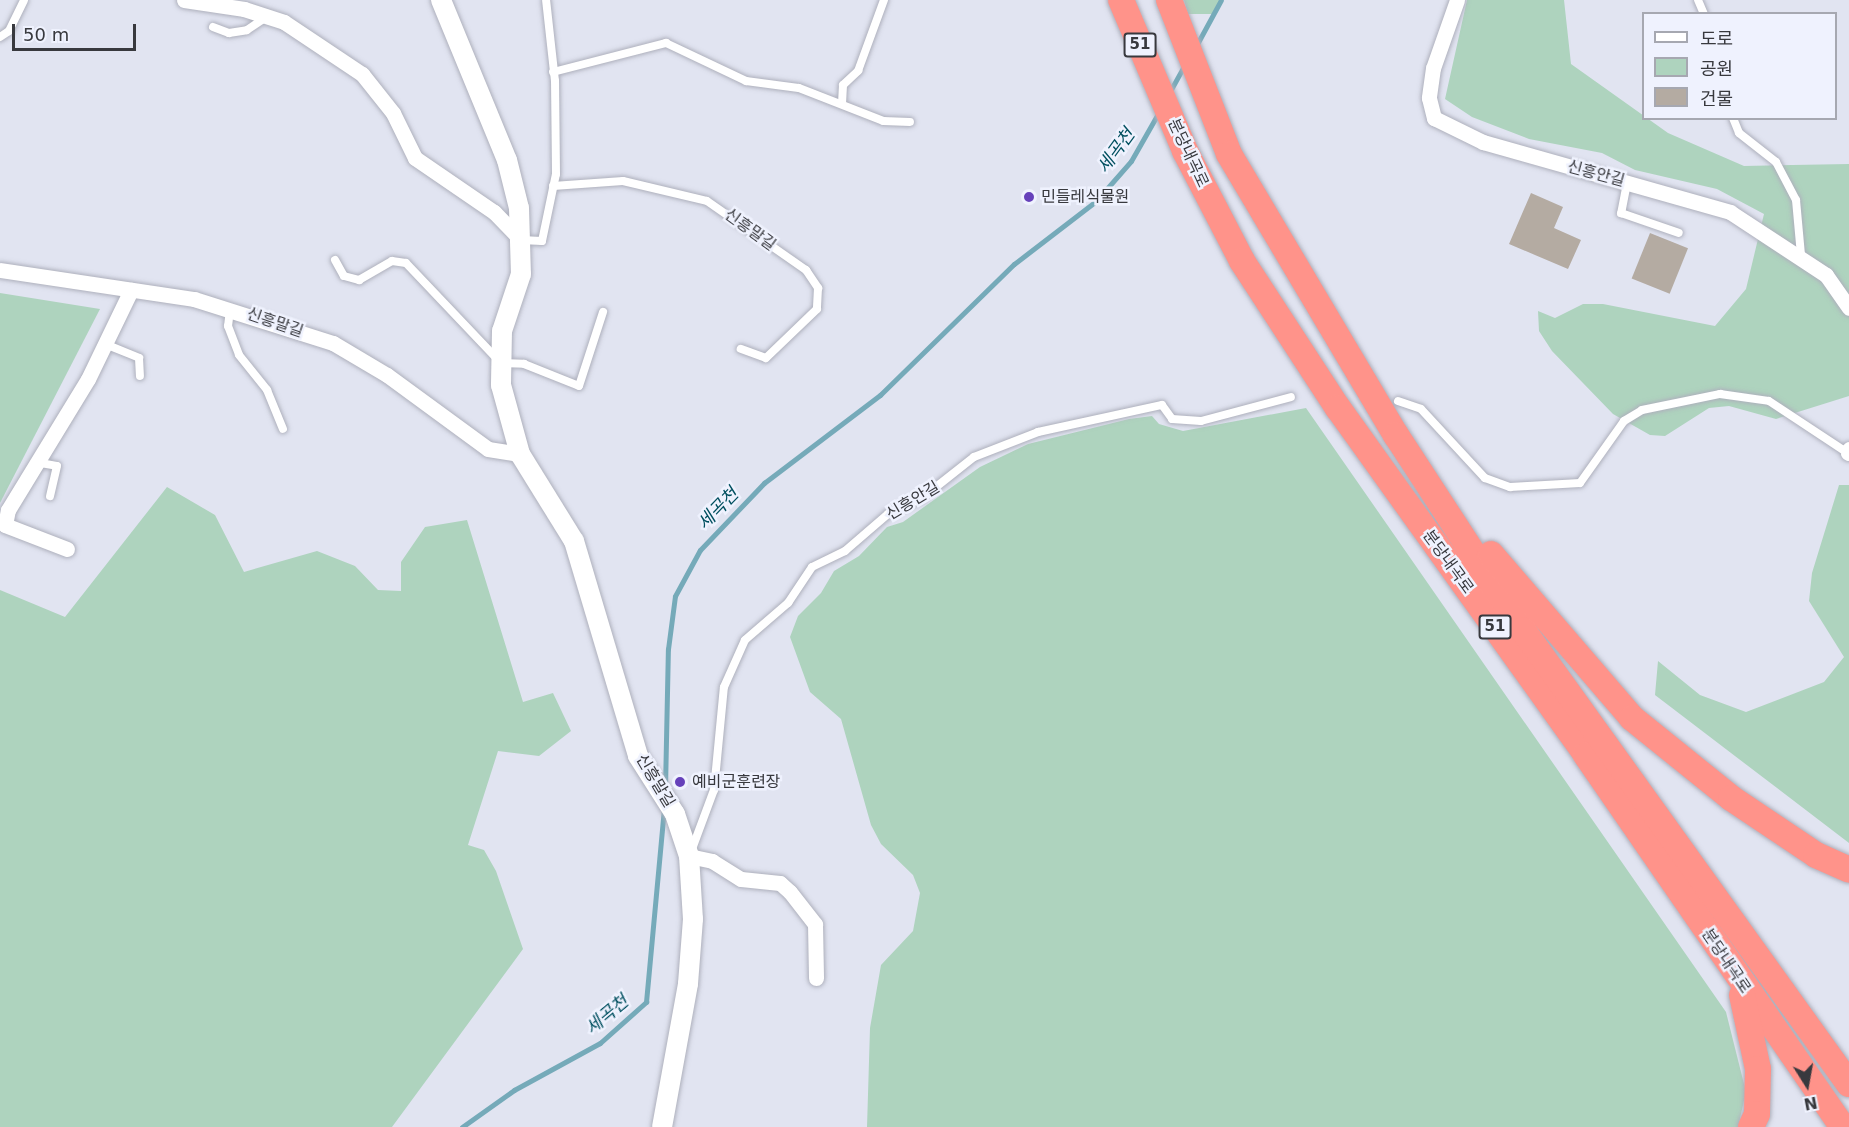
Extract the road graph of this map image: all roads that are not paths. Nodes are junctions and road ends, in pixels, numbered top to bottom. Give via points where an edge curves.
1 (24, 0) edge
2 (184, 0) edge
3 (441, 0) edge
4 (546, 0) edge
5 (884, 0) edge
6 (1120, 0) edge
7 (1169, 0) edge
8 (1457, 0) edge
9 (267, 16) junction
10 (213, 27) dead end
11 (0, 37) edge
12 (554, 72) junction
13 (842, 104) junction
14 (1734, 120) edge
15 (910, 122) dead end
16 (1627, 183) junction
17 (553, 186) junction
18 (1679, 234) dead end
19 (521, 240) junction
20 (1801, 255) junction
21 (335, 260) dead end
22 (0, 270) edge
23 (131, 290) junction
24 (230, 308) junction
25 (1849, 308) edge
26 (603, 312) dead end
27 (105, 344) junction
28 (741, 349) dead end
29 (501, 363) junction
30 (140, 376) dead end
31 (1291, 397) dead end
32 (1398, 401) dead end
33 (282, 429) dead end
34 (1396, 435) junction
35 (1849, 452) edge
36 (520, 454) junction
37 (33, 461) junction
38 (51, 496) dead end
39 (67, 549) dead end
40 (689, 856) junction
41 (1849, 870) edge
42 (816, 978) dead end
43 (1738, 980) junction
44 (1849, 1084) edge
45 (662, 1127) edge
46 (1751, 1127) edge
47 (1843, 1127) edge

1 - 11 lane via 9,31
2 - 9 street
3 - 19 street, 신흥말길 via 507,160
4 - 12 lane
5 - 13 lane via 858,71 843,85
6 - 43 highway, 분당내곡로 / 51 via 1169,114 1242,261 1338,408 1586,754
7 - 34 highway, 분당내곡로 / 51 via 1229,154
8 - 16 street, 신흥안길 via 1433,68 1429,98 1434,118 1483,142
9 - 10 lane via 247,30 229,33
9 - 19 street via 362,74 393,113 415,158 494,212
12 - 13 lane via 666,43 681,46 721,72 799,88
12 - 17 lane
13 - 15 lane via 883,121
14 - 20 lane via 1739,133 1776,162 1796,200
16 - 18 lane via 1621,213
16 - 20 street, 신흥안길 via 1730,212
17 - 19 lane via 542,241
17 - 28 lane, 신흥말길 via 623,181 707,201 806,270 818,288 817,309 765,358
19 - 29 street, 신흥말길 via 520,274 502,331
20 - 25 street, 신흥안길 via 1826,275
21 - 29 lane via 344,276 359,280 392,261 406,263
22 - 23 street, 신흥말길
23 - 24 street, 신흥말길
23 - 27 street
24 - 33 lane via 228,326 239,355 267,390
24 - 36 street, 신흥말길 via 333,343 387,375 488,449
26 - 29 lane via 579,386 524,364
27 - 30 lane via 140,358
27 - 37 street
29 - 36 street, 신흥말길 via 501,385
31 - 40 lane, 신흥안길 via 1201,421 1172,419 1162,405 1038,432 974,457 921,498 888,514 845,551 812,567 788,603 746,640 724,687 714,790
32 - 35 lane via 1421,409 1485,478 1510,487 1580,483 1624,421 1642,410 1720,394 1769,401
34 - 41 highway via 1539,614 1632,718 1731,798 1816,855
34 - 44 highway, 분당내곡로 / 51 via 1523,630
36 - 40 street, 신흥말길 via 574,541 638,756 675,814
37 - 38 lane via 57,466
37 - 39 street via 5,525
40 - 42 street via 712,861 741,879 780,883 790,892 814,924
40 - 45 street, 신흥말길 via 693,920 688,984
43 - 46 highway via 1758,1069 1757,1114
43 - 47 highway, 분당내곡로 / 51

